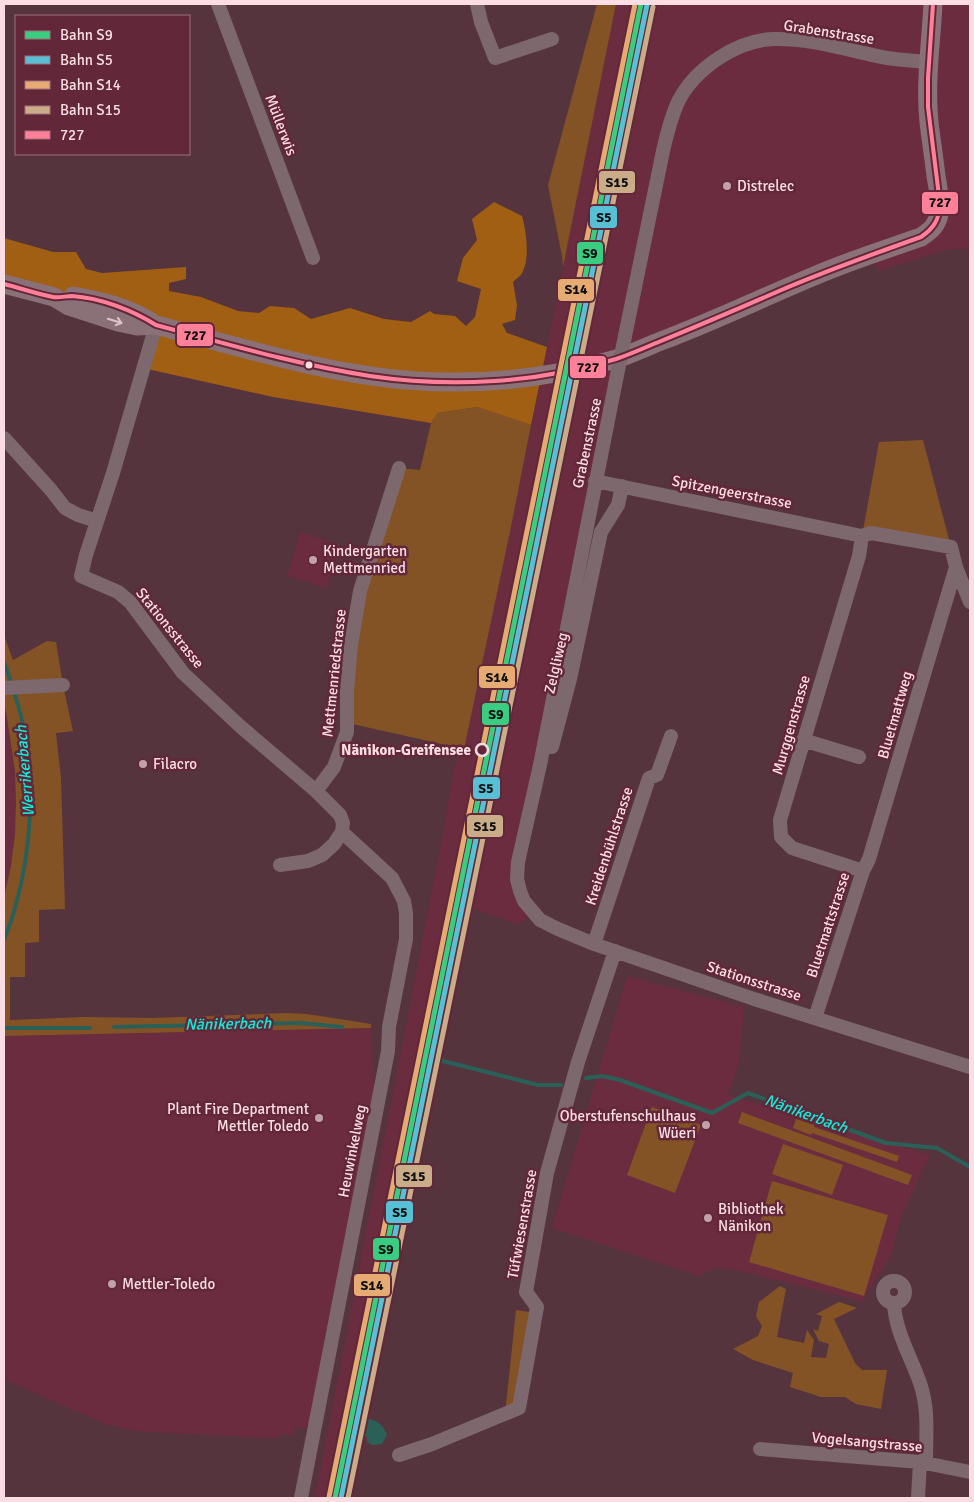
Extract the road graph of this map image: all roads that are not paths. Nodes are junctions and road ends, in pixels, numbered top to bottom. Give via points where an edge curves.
1 (218, 4) edge
2 (477, 4) edge
3 (933, 4) edge
4 (552, 39) dead end
5 (929, 62) junction
6 (313, 258) dead end
7 (4, 284) edge
8 (156, 326) junction
9 (4, 438) edge
10 (399, 468) dead end
11 (596, 481) junction
12 (622, 486) junction
13 (97, 521) junction
14 (862, 536) junction
15 (956, 567) junction
16 (970, 602) edge
17 (63, 685) dead end
18 (4, 688) edge
19 (671, 736) dead end
20 (803, 740) junction
21 (859, 757) dead end
22 (316, 791) junction
23 (342, 832) junction
24 (521, 844) junction
25 (280, 865) dead end
26 (863, 871) junction
27 (533, 912) joint
28 (594, 944) junction
29 (615, 951) junction
30 (815, 1018) junction
31 (970, 1067) edge
32 (894, 1303) dead end
33 (760, 1449) dead end
34 (399, 1455) dead end
35 (923, 1463) junction
36 (970, 1472) edge
37 (301, 1498) edge
38 (918, 1498) edge

1 - 6 street, Müllerwis
2 - 4 street via 495,58
3 - 5 street
5 - 8 street via 929,121 939,198 934,228 921,237 820,273 697,328 618,358 529,377 445,382 394,379 332,370
5 - 11 street, Grabenstrasse, bridge via 773,39 755,42 718,58 691,83 679,100 663,151
7 - 8 street via 54,297 69,306 118,322
8 - 13 street
9 - 13 street via 65,508
10 - 22 street, Mettmenriedstrasse via 360,591 351,645 347,732 334,767
11 - 12 street, Spitzengeerstrasse
11 - 24 street, Grabenstrasse via 540,765
12 - 14 street, Spitzengeerstrasse
12 - 24 street, Zelgliweg via 618,505 601,532 537,822 530,841
13 - 22 street, Stationsstrasse via 82,576 118,592 130,602 183,673
14 - 15 street, Spitzengeerstrasse via 871,533 951,547
14 - 20 street, Murggenstrasse via 859,556
15 - 16 street
15 - 26 street, Bluetmattweg
17 - 18 street
19 - 28 street, Kreidenbühlstrasse via 657,775 649,778
20 - 21 street
20 - 26 street, Murggenstrasse via 780,820 781,836 792,848
22 - 23 street, Stationsstrasse via 340,815
23 - 25 street via 334,844 316,858
23 - 37 street, Heuwinkelweg via 392,878 404,901 407,926 389,1027 388,1051
24 - 27 street, Grabenstrasse via 517,879 524,901
26 - 30 street, Bluetmattstrasse
27 - 28 street, Stationsstrasse via 551,926
28 - 29 street, Stationsstrasse
29 - 30 street, Stationsstrasse
29 - 34 street, Tüfwiesenstrasse via 578,1062 547,1173 526,1292 537,1307 520,1408
30 - 31 street, Stationsstrasse
32 - 35 street via 895,1318 924,1397
33 - 35 street, Vogelsangstrasse
35 - 36 street, Vogelsangstrasse
35 - 38 street

